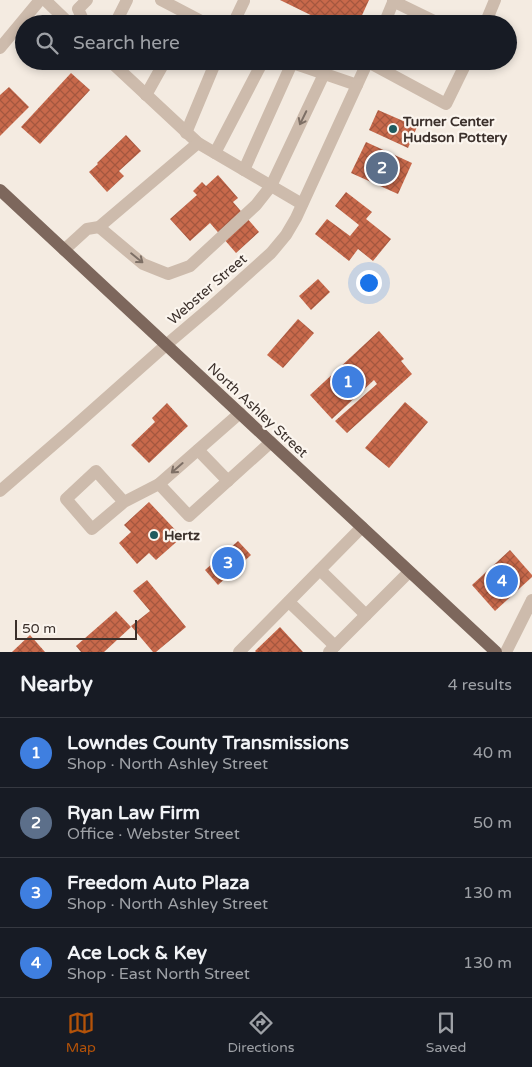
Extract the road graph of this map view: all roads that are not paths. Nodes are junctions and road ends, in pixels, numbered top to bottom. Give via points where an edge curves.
1 (40, 0) edge
2 (45, 0) edge
3 (87, 0) edge
4 (127, 0) edge
5 (161, 0) edge
6 (243, 0) edge
7 (495, 0) edge
8 (394, 1) edge
9 (28, 15) edge
10 (61, 15) edge
11 (81, 15) edge
12 (120, 15) edge
13 (190, 15) edge
14 (237, 15) edge
15 (388, 15) edge
16 (422, 15) edge
17 (489, 15) edge
18 (15, 30) edge
19 (0, 48) edge
20 (120, 70) edge
21 (160, 70) edge
22 (209, 70) edge
23 (258, 70) edge
24 (287, 70) edge
25 (313, 70) edge
26 (364, 70) edge
27 (383, 70) edge
28 (463, 70) edge
29 (324, 74) junction
30 (357, 85) junction
31 (146, 95) junction
32 (186, 133) junction
33 (198, 143) junction
34 (215, 153) junction
35 (244, 170) junction
36 (270, 186) junction
37 (0, 190) edge
38 (302, 204) junction
39 (99, 228) junction
40 (64, 250) junction
41 (166, 345) junction
42 (240, 413) junction
43 (271, 442) junction
44 (198, 450) junction
45 (228, 481) junction
46 (159, 484) junction
47 (0, 491) edge
48 (124, 502) junction
49 (362, 527) junction
50 (320, 570) junction
51 (409, 572) junction
52 (532, 600) edge
53 (288, 602) junction
54 (366, 615) junction
55 (332, 649) edge
56 (239, 652) edge
57 (496, 652) edge
58 (506, 652) edge

1 - 9 street
2 - 10 street
3 - 11 street via 78,9
4 - 12 street
5 - 13 street
6 - 14 street
7 - 17 street
8 - 15 street
8 - 16 street
18 - 19 street
20 - 31 street
21 - 31 street
22 - 32 street
23 - 34 street
24 - 35 street
25 - 29 street
26 - 30 street, Webster Street
27 - 28 street via 446,104
29 - 30 street
29 -> 36 street
30 - 38 street, Webster Street
31 - 32 street
32 - 33 street
33 - 34 street
33 - 39 street
34 - 35 street
35 - 36 street
36 - 38 street
39 -> 36 street via 143,264 168,274 190,266 256,206
37 - 40 main road, North Ashley Street
38 - 41 street, Webster Street via 286,236 271,253
39 - 40 street via 87,230
40 - 41 main road, North Ashley Street
41 - 42 main road, North Ashley Street
41 - 47 street, Webster Street
42 - 43 main road, North Ashley Street
42 - 44 street
43 - 45 street
43 - 49 main road, North Ashley Street
44 - 45 street
44 -> 46 street
45 - 46 street via 189,516
46 - 48 street
48 - 48 street via 96,471 66,498 92,529
49 - 50 street
49 - 51 main road, North Ashley Street
50 - 53 street
50 - 54 street
51 - 54 street
51 - 57 main road, North Ashley Street
52 - 58 street
53 - 55 street
53 - 56 street
54 - 55 street

